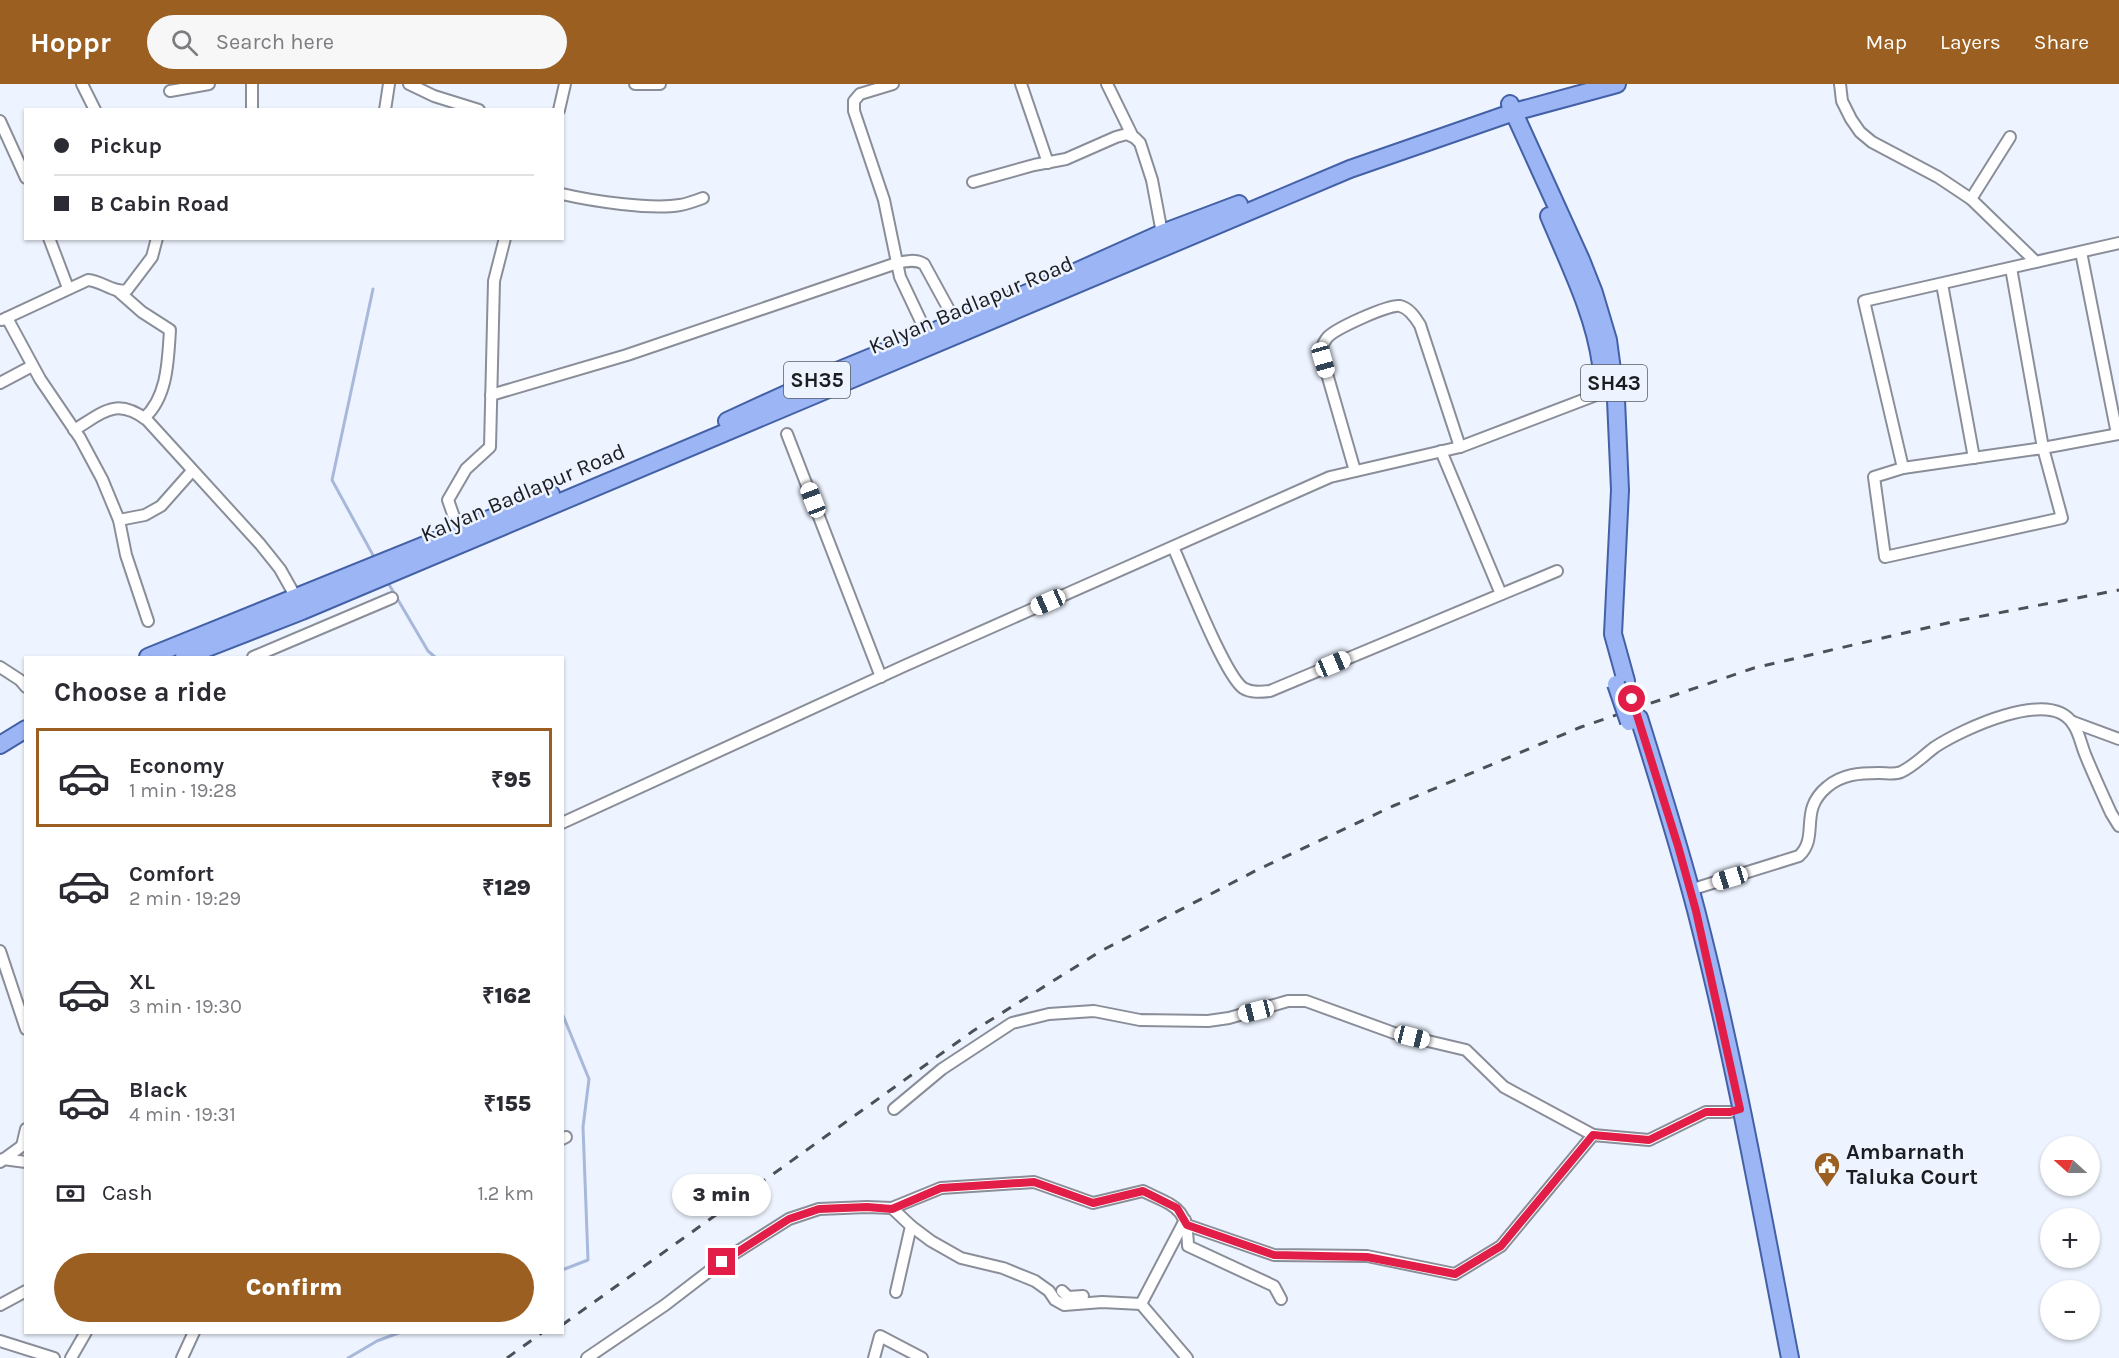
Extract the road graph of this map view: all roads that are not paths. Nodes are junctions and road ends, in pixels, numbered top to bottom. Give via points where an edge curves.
1 (82, 84) edge
2 (209, 84) edge
3 (252, 84) edge
4 (389, 84) edge
5 (409, 84) edge
6 (565, 84) edge
7 (635, 84) edge
8 (660, 84) edge
9 (893, 84) edge
10 (1021, 84) edge
11 (1107, 84) edge
12 (1573, 84) edge
13 (1617, 84) edge
14 (1840, 84) edge
15 (170, 92) dead end
16 (94, 108) edge
17 (252, 108) edge
18 (385, 108) edge
19 (473, 108) edge
20 (559, 108) edge
21 (1508, 110) junction
22 (0, 121) edge
23 (1131, 135) junction
24 (2010, 137) dead end
25 (1048, 163) junction
26 (24, 174) edge
27 (973, 182) dead end
28 (564, 194) edge
29 (703, 198) dead end
30 (1971, 199) junction
31 (1213, 220) junction
32 (1162, 233) junction
33 (50, 240) edge
34 (156, 240) edge
35 (504, 240) edge
36 (2119, 243) edge
37 (2081, 252) junction
38 (2036, 262) junction
39 (897, 263) junction
40 (2010, 268) junction
41 (1942, 284) junction
42 (68, 288) junction
43 (117, 290) junction
44 (3, 320) edge
45 (959, 328) junction
46 (927, 334) junction
47 (32, 366) junction
48 (862, 368) junction
49 (0, 383) edge
50 (1610, 391) junction
51 (491, 395) junction
52 (144, 418) junction
53 (74, 430) junction
54 (787, 434) dead end
55 (2118, 434) edge
56 (1460, 447) junction
57 (2043, 448) junction
58 (1441, 451) junction
59 (1974, 458) junction
60 (1903, 468) junction
61 (192, 471) junction
62 (1355, 471) junction
63 (119, 520) junction
64 (461, 537) junction
65 (1173, 546) junction
66 (1557, 571) dead end
67 (1501, 594) junction
68 (392, 598) dead end
69 (299, 605) junction
70 (148, 621) dead end
71 (171, 652) edge
72 (153, 656) edge
73 (186, 656) edge
74 (255, 656) edge
75 (0, 667) edge
76 (881, 677) junction
77 (24, 685) edge
78 (24, 718) edge
79 (1634, 720) junction
80 (2073, 722) junction
81 (24, 730) edge
82 (0, 732) edge
83 (2119, 739) edge
84 (0, 745) edge
85 (564, 822) edge
86 (2119, 826) edge
87 (1690, 890) junction
88 (0, 951) edge
89 (24, 1023) edge
90 (894, 1109) dead end
91 (1735, 1110) junction
92 (1593, 1135) junction
93 (23, 1144) edge
94 (1, 1160) edge
95 (24, 1162) edge
96 (892, 1209) junction
97 (1186, 1223) junction
98 (911, 1226) junction
99 (1062, 1291) dead end
100 (24, 1292) edge
101 (896, 1292) dead end
102 (1084, 1296) junction
103 (1281, 1299) dead end
104 (1142, 1304) junction
105 (0, 1305) edge
106 (85, 1334) edge
107 (193, 1334) edge
108 (0, 1341) edge
109 (54, 1358) edge
110 (71, 1358) edge
111 (182, 1358) edge
112 (587, 1358) edge
113 (873, 1358) edge
114 (922, 1358) edge
115 (1187, 1358) edge
116 (1779, 1358) edge
117 (1790, 1358) edge

1 - 16 street
2 - 15 street
3 - 17 street
4 - 18 street
5 - 19 street
6 - 20 street
7 - 8 street
9 - 39 street via 860,94 854,111 884,200
10 - 25 street
11 - 23 street
12 - 21 main road, Kalyan Badlapur Road / SH35
13 - 21 main road, Kalyan Badlapur Road / SH35
14 - 30 street via 1842,101 1860,132
21 - 31 main road, Kalyan Badlapur Road / SH35
21 - 50 main road, SH43 via 1582,297
22 - 26 street
23 - 25 street
23 - 32 street via 1140,143 1152,180
24 - 30 street
25 - 27 street
28 - 29 street via 665,206
30 - 38 street
31 - 32 main road, Kalyan Badlapur Road / SH35
31 - 45 main road, Kalyan Badlapur Road / SH35
32 - 45 main road, Kalyan Badlapur Road / SH35
33 - 42 street
34 - 43 street via 152,257 127,290
35 - 51 street via 494,281
36 - 37 street
37 - 38 street
37 - 55 street
38 - 40 street
39 - 45 street via 924,264
39 - 46 street via 907,295
39 - 51 street via 627,356
40 - 41 street
40 - 57 street
41 - 59 street
41 - 60 street via 1864,301
42 - 43 street via 98,280
42 - 44 street
43 - 52 street via 170,330 162,392
44 - 47 street
45 - 46 main road, Kalyan Badlapur Road / SH35
45 - 48 main road, Kalyan Badlapur Road / SH35
46 - 48 main road, Kalyan Badlapur Road / SH35
47 - 49 street
47 - 53 street
48 - 64 main road, Kalyan Badlapur Road / SH35
50 - 56 street
50 - 79 main road, SH43, bridge via 1602,620 1606,652
51 - 64 street via 490,447 466,469 448,500
52 - 53 street via 119,407
52 - 61 street
53 - 63 street via 102,479
54 - 76 street
55 - 57 street
56 - 58 street
56 - 62 street via 1420,325 1407,309 1393,306 1337,330 1328,336 1321,351
57 - 59 street
57 - 60 street via 2062,518 1885,557 1874,477
58 - 62 street
58 - 67 street
59 - 60 street
61 - 63 street via 168,500 154,510
61 - 69 street via 280,569
62 - 65 street via 1330,477
63 - 70 street
64 - 69 main road, Kalyan Badlapur Road / SH35
65 - 67 street via 1226,664 1237,683 1258,693
65 - 76 street
66 - 67 street
68 - 74 street
69 - 71 main road, Kalyan Badlapur Road / SH35
69 - 73 main road, Kalyan Badlapur Road / SH35
71 - 72 main road, Kalyan Badlapur Road / SH35
75 - 77 street
76 - 85 street
78 - 82 main road
79 - 87 main road, SH43
79 - 91 main road, SH43
80 - 83 street
80 - 86 street
80 - 87 street via 2048,708 2032,709 1956,735 1902,772 1851,774 1838,779 1816,799 1810,814 1809,840 1799,856
81 - 84 main road
87 - 91 main road, SH43 via 1711,975
88 - 89 street
90 - 92 street via 942,1069 1012,1023 1049,1014 1094,1011 1140,1020 1208,1021 1288,1001 1306,1002 1394,1033 1466,1050 1504,1086
91 - 92 street via 1706,1112 1649,1140
91 - 116 main road, SH43
91 - 117 main road, SH43
92 - 97 street via 1501,1246 1455,1274 1367,1257 1274,1255
93 - 94 street
94 - 95 street
96 - 97 street via 941,1188 1034,1182 1093,1203 1143,1191 1177,1208
96 - 98 street
96 - 112 street via 819,1209 789,1219
97 - 103 street via 1188,1246 1274,1286
97 - 104 street
98 - 101 street
98 - 102 street via 961,1258 1035,1281 1064,1305
99 - 102 street via 1068,1297
100 - 105 street
102 - 104 street via 1102,1302
104 - 115 street
106 - 110 street
107 - 111 street
108 - 109 street
113 - 114 street via 880,1336

